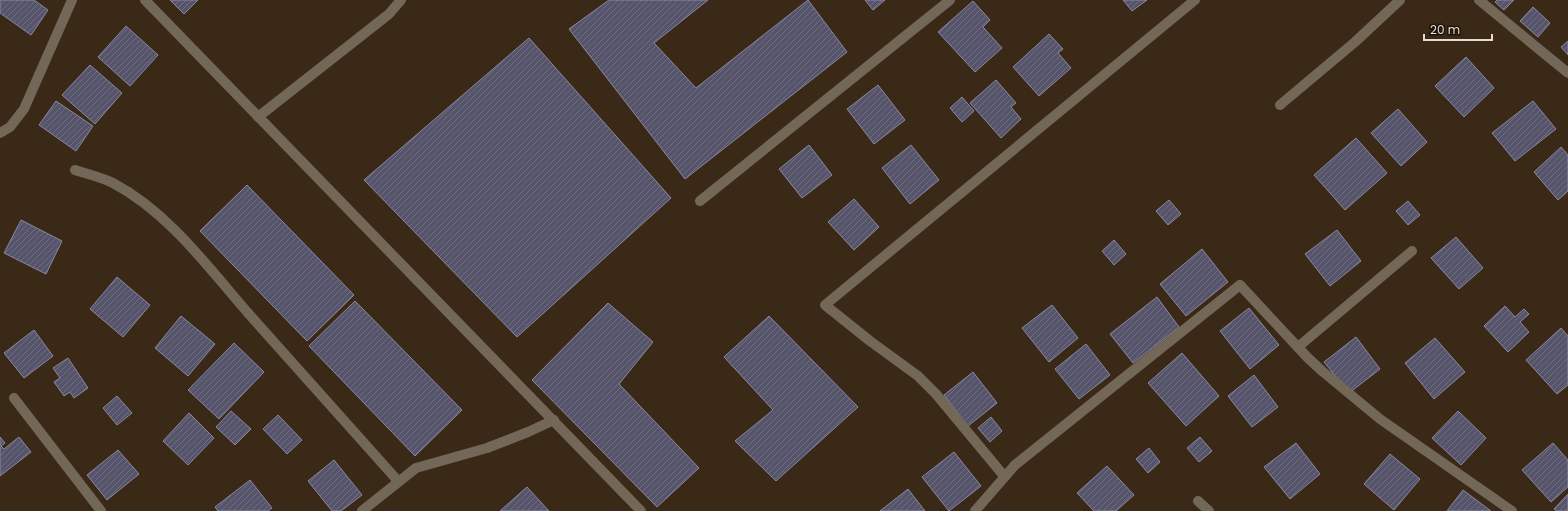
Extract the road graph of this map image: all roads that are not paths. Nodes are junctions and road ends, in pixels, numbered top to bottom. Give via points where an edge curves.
1 (72, 0) edge
2 (144, 0) edge
3 (401, 0) edge
4 (950, 0) edge
5 (1195, 0) edge
6 (1400, 0) edge
7 (1479, 0) edge
8 (1568, 73) edge
9 (1280, 106) dead end
10 (258, 117) junction
11 (0, 133) edge
12 (75, 170) dead end
13 (700, 201) dead end
14 (1412, 251) dead end
15 (1298, 347) junction
16 (14, 398) dead end
17 (554, 420) junction
18 (1004, 476) junction
19 (398, 481) junction
20 (1198, 501) dead end
21 (101, 511) edge
22 (362, 511) edge
23 (642, 511) edge
24 (975, 511) edge
25 (1209, 511) edge
26 (1512, 511) edge

1 - 11 street via 24,109 10,127
2 - 10 street
3 - 10 street via 389,14
4 - 13 street
5 - 18 street via 825,305 918,376
6 - 9 street
7 - 8 street
10 - 17 street
12 - 19 street via 112,183 174,228
14 - 15 street
15 - 18 street via 1240,285
15 - 26 street via 1322,371 1380,419
16 - 21 street
17 - 19 street via 487,448 416,468
17 - 23 street
18 - 24 street
19 - 22 street
20 - 25 street

